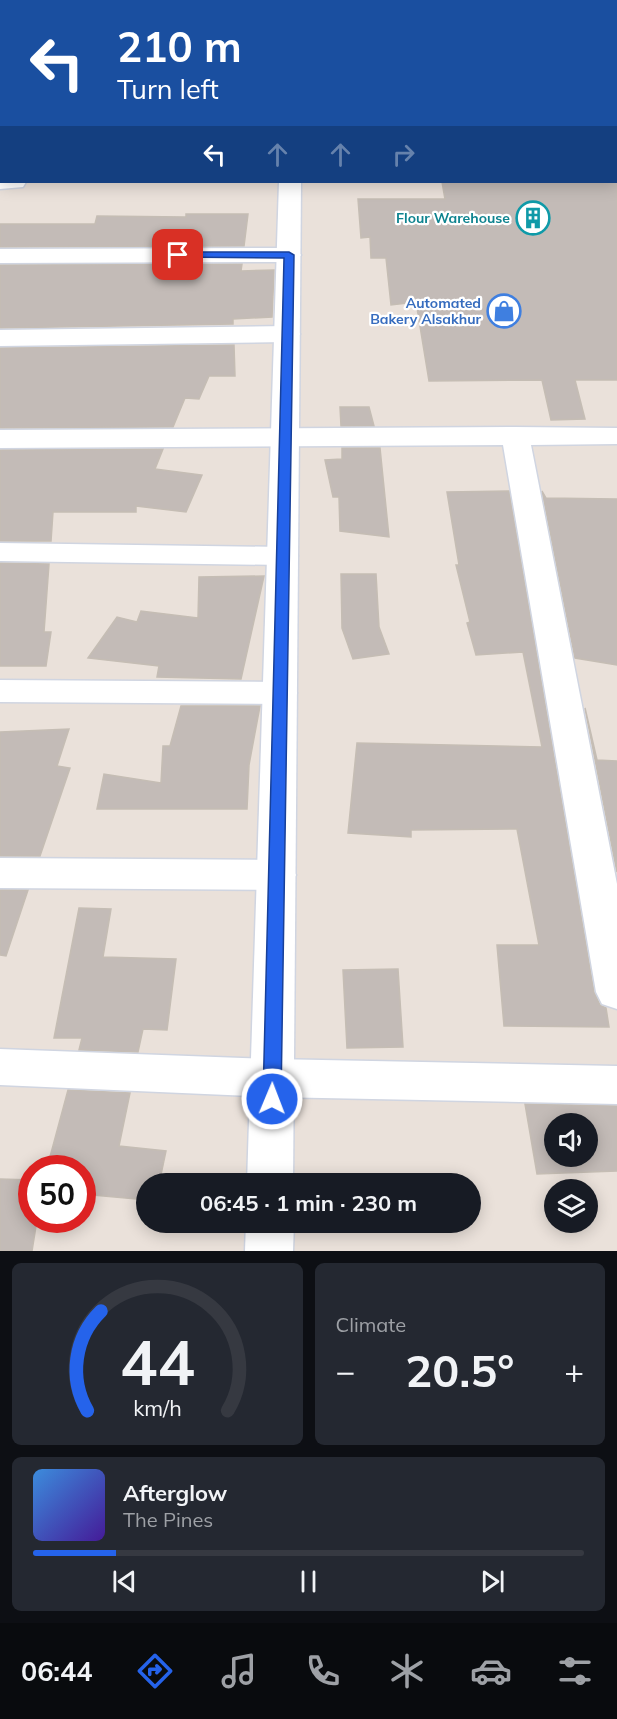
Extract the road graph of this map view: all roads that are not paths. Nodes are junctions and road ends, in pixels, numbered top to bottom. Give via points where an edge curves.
1 (290, 183) edge
2 (289, 255) junction
3 (0, 256) edge
4 (287, 334) junction
5 (0, 338) edge
6 (514, 435) junction
7 (617, 436) edge
8 (285, 437) junction
9 (0, 439) edge
10 (0, 552) edge
11 (282, 556) junction
12 (0, 691) edge
13 (279, 693) junction
14 (0, 873) edge
15 (276, 875) junction
16 (617, 992) edge
17 (0, 1067) edge
18 (272, 1078) junction
19 (617, 1085) edge
20 (270, 1173) edge
21 (270, 1233) edge
22 (269, 1251) edge

1 - 2 street
2 - 3 street
2 - 4 street
4 - 5 street
4 - 8 street
6 - 7 street
6 - 8 street
6 - 16 street
8 - 9 street
8 - 11 street
10 - 11 street
11 - 13 street
12 - 13 street
13 - 15 street
14 - 15 street
15 - 18 street
17 - 18 street
18 - 19 street
18 - 20 street
21 - 22 street

